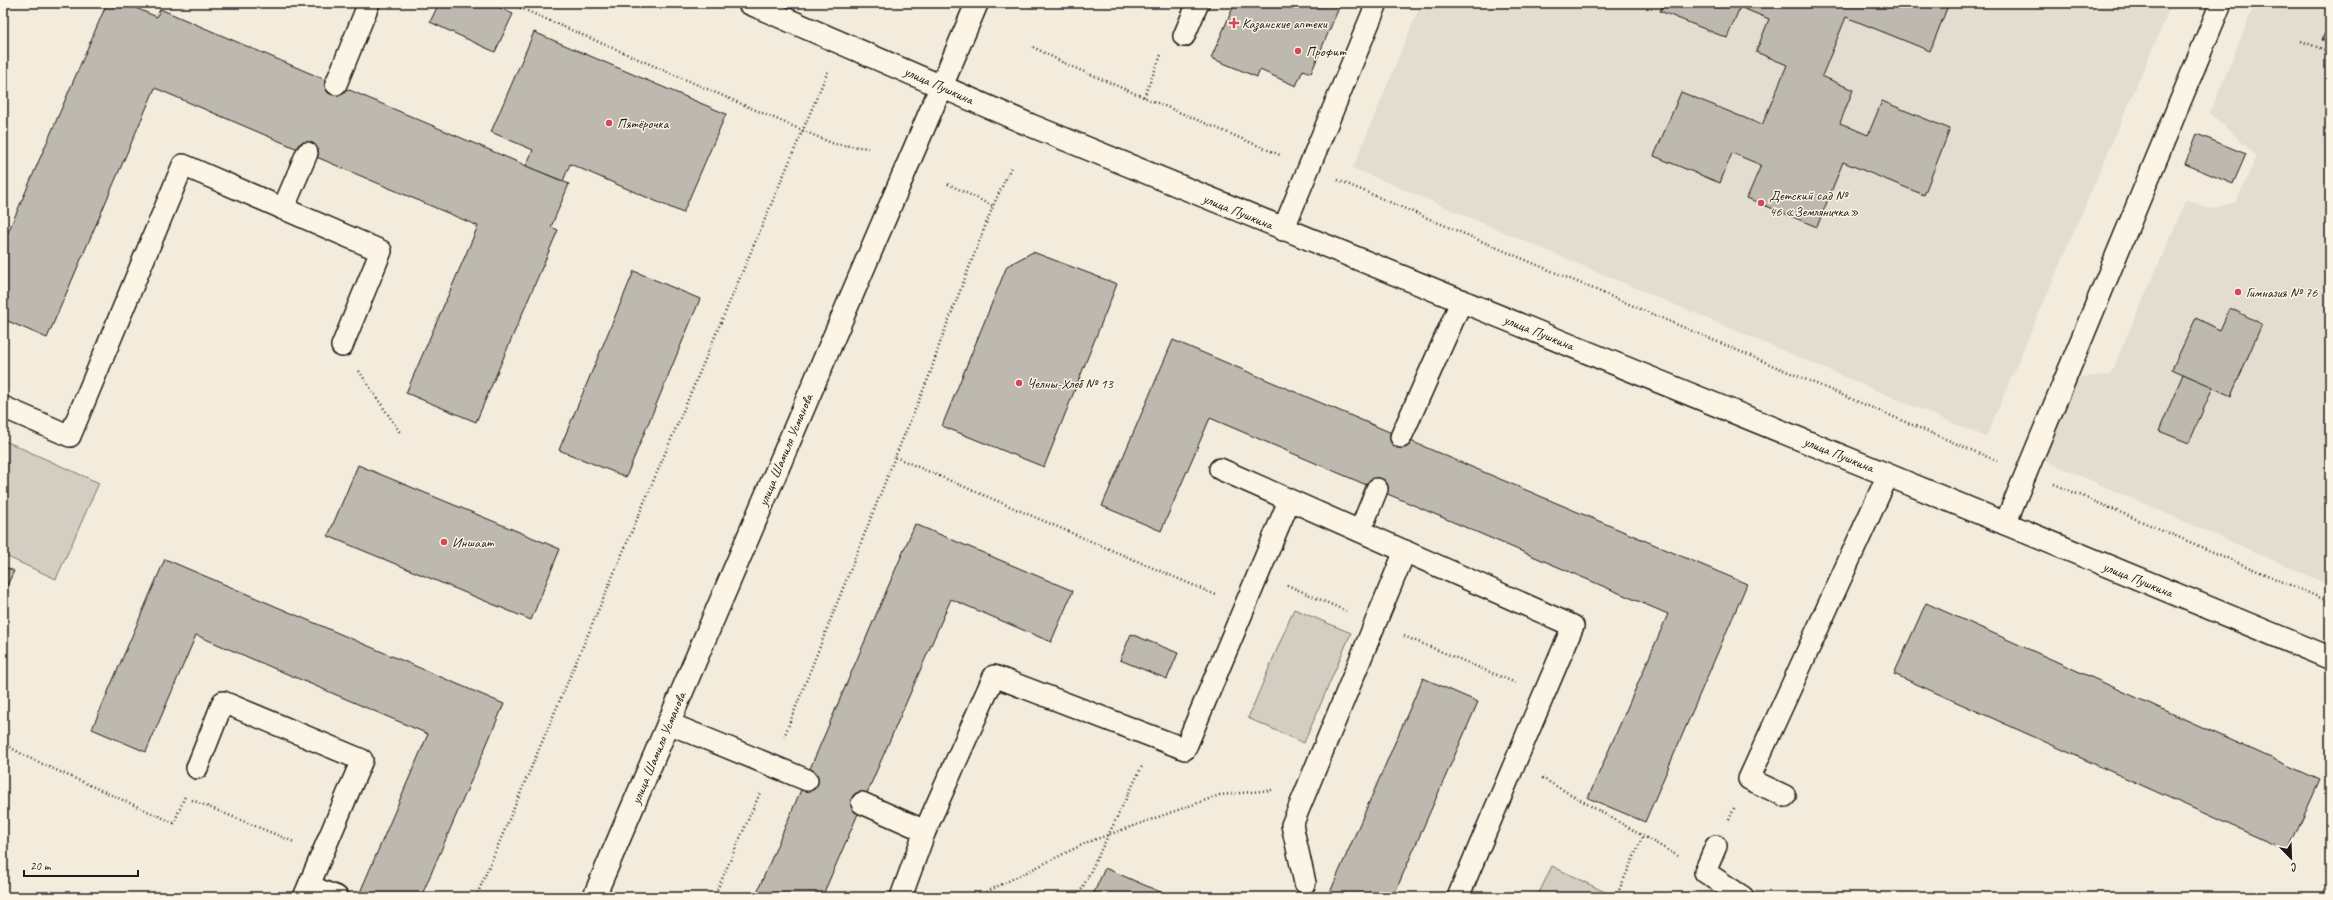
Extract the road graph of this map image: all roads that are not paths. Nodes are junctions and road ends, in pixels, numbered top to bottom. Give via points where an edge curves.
1 (369, 3) edge
2 (749, 3) edge
3 (977, 3) edge
4 (1198, 3) edge
5 (1377, 3) edge
6 (2221, 3) edge
7 (1184, 36) road end
8 (336, 84) dead end
9 (941, 86) junction
10 (307, 152) dead end
11 (283, 209) junction
12 (1283, 230) junction
13 (1462, 300) junction
14 (342, 346) road end
15 (3, 407) edge
16 (1401, 437) dead end
17 (1220, 469) dead end
18 (1888, 475) junction
19 (1377, 489) dead end
20 (1289, 501) junction
21 (2004, 524) junction
22 (1360, 531) junction
23 (1405, 551) junction
24 (2330, 658) edge
25 (668, 723) junction
26 (197, 768) road end
27 (807, 780) dead end
28 (1786, 796) dead end
29 (862, 803) dead end
30 (925, 831) junction
31 (1716, 846) road end
32 (1305, 883) dead end
33 (307, 891) edge
34 (337, 897) edge
35 (594, 897) edge
36 (901, 897) edge
37 (1458, 897) edge
38 (1742, 897) edge

1 - 8 lane
2 - 9 street, улица Пушкина
3 - 9 street, улица Шамиля Усманова
4 - 7 lane
5 - 12 lane
6 - 21 lane
9 - 12 street, улица Пушкина
9 - 25 street, улица Шамиля Усманова
10 - 11 lane
11 - 14 lane via 381,251
11 - 15 lane via 183,165 70,436
12 - 13 street, улица Пушкина
13 - 16 lane
13 - 18 street, улица Пушкина
17 - 20 lane
18 - 21 street, улица Пушкина
18 - 28 lane via 1748,779
19 - 22 lane
20 - 22 lane
20 - 30 lane via 1185,749 994,676
21 - 24 street, улица Пушкина
22 - 23 lane
23 - 32 lane via 1292,825
23 - 37 lane via 1573,626
25 - 27 lane
25 - 35 street, улица Шамиля Усманова
26 - 33 lane via 223,702 362,760
29 - 30 lane
30 - 36 lane
31 - 38 lane via 1705,872
33 - 34 lane

